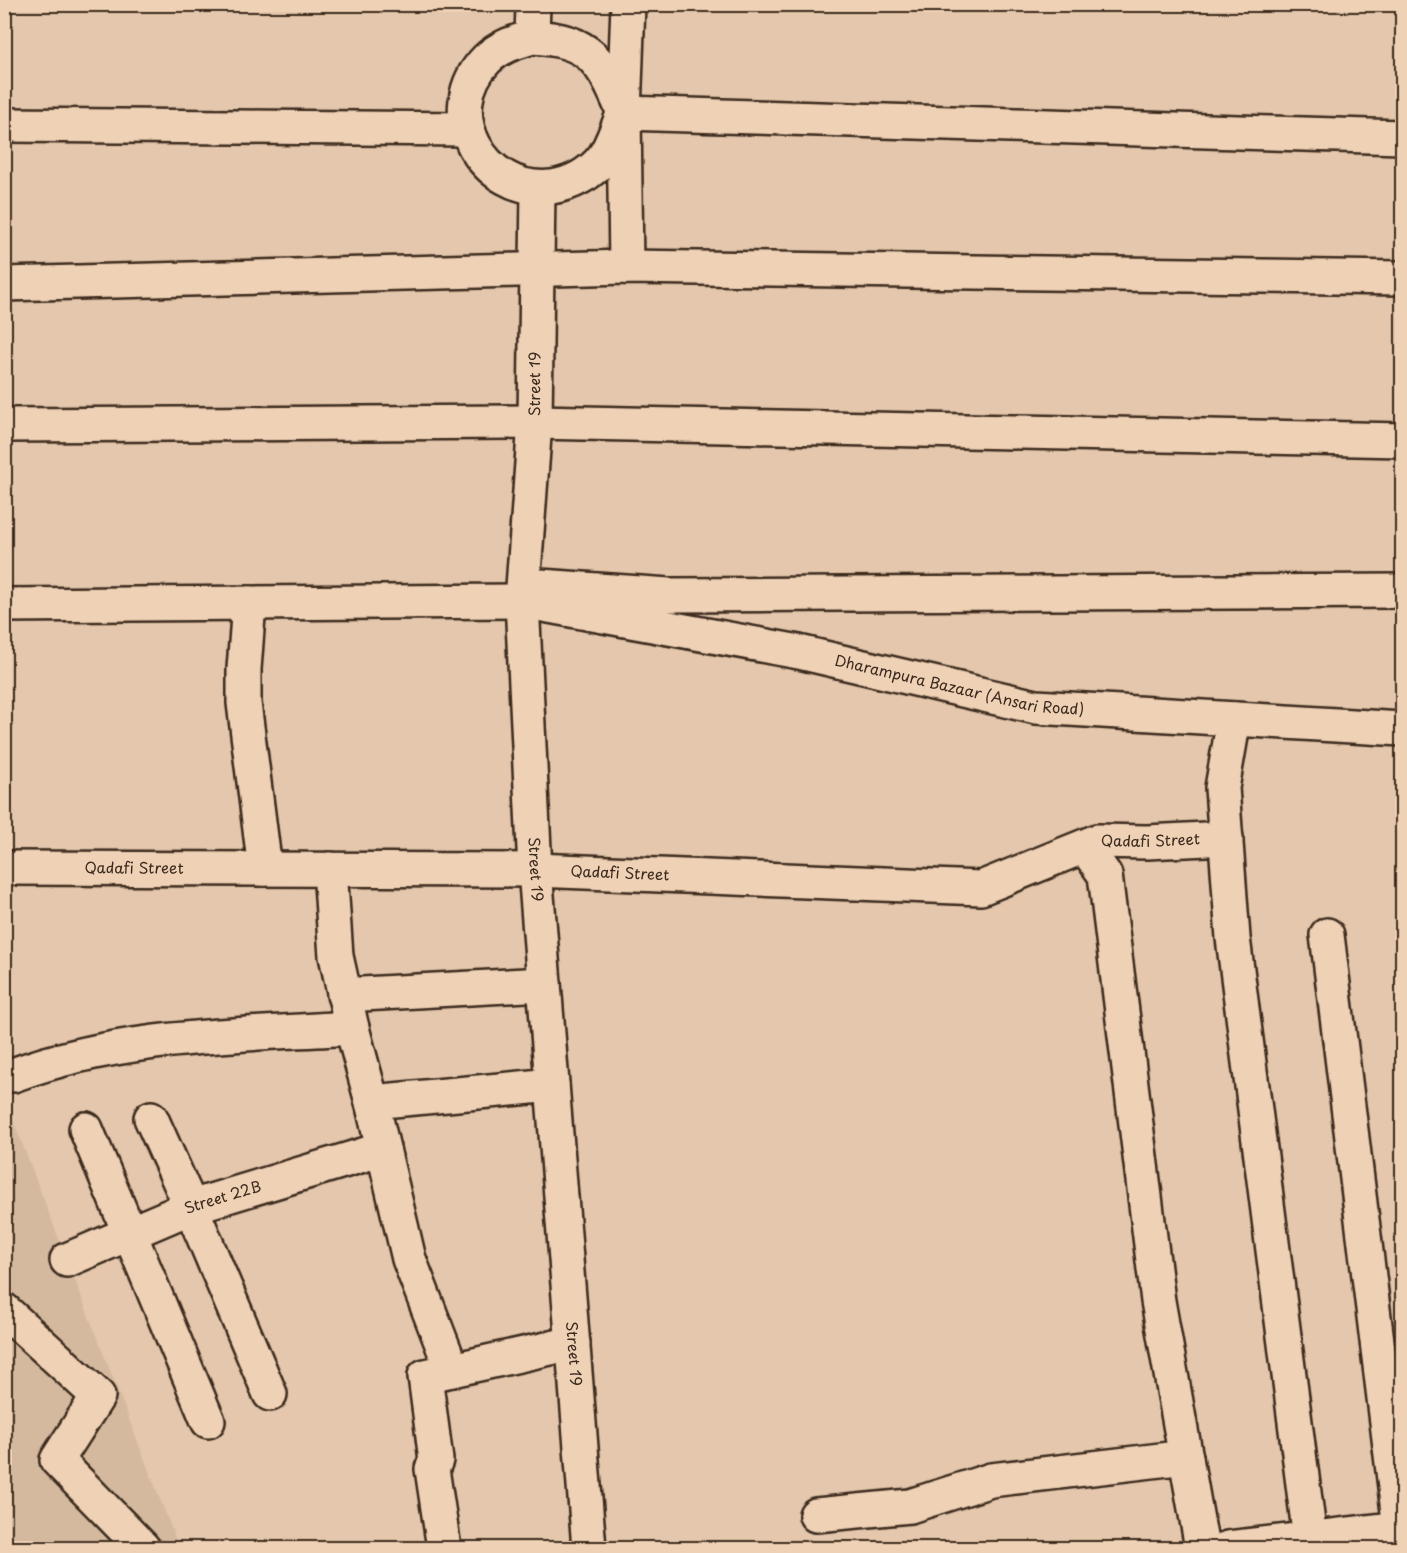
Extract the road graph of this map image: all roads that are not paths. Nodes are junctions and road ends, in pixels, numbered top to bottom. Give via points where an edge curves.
1 (533, 4) edge
2 (628, 4) edge
3 (532, 37) junction
4 (624, 112) junction
5 (4, 124) edge
6 (467, 129) junction
7 (1402, 137) edge
8 (538, 188) junction
9 (626, 267) junction
10 (536, 269) junction
11 (1402, 278) edge
12 (4, 284) edge
13 (535, 422) junction
14 (4, 425) edge
15 (1402, 440) edge
16 (1402, 591) edge
17 (523, 593) junction
18 (249, 603) junction
19 (4, 605) edge
20 (1234, 719) junction
21 (1402, 729) edge
22 (1226, 838) junction
23 (1085, 847) junction
24 (4, 868) edge
25 (265, 869) junction
26 (330, 869) junction
27 (535, 870) junction
28 (1327, 935) dead end
29 (544, 984) junction
30 (344, 995) junction
31 (352, 1028) junction
32 (13, 1075) dead end
33 (552, 1086) junction
34 (372, 1102) junction
35 (151, 1118) dead end
36 (86, 1129) dead end
37 (383, 1149) junction
38 (191, 1207) junction
39 (131, 1233) junction
40 (68, 1260) dead end
41 (4, 1310) edge
42 (573, 1343) junction
43 (438, 1373) junction
44 (270, 1394) dead end
45 (208, 1421) dead end
46 (1186, 1457) junction
47 (816, 1515) dead end
48 (1401, 1528) edge
49 (1310, 1539) junction
50 (143, 1548) edge
51 (444, 1548) edge
52 (589, 1548) edge
53 (1202, 1548) edge
54 (1228, 1548) edge

1 - 3 street
2 - 4 street
3 - 4 street via 558,38 581,48 600,65
3 - 6 street via 508,44 487,59 473,80 466,105
4 - 7 street
4 - 8 street via 603,158 585,175 563,186
4 - 9 street
5 - 6 street
6 - 8 street via 477,153 493,171 514,183
8 - 10 street, Street 19
9 - 10 street
9 - 11 street
10 - 12 street
10 - 13 street, Street 19
13 - 14 street
13 - 15 street
13 - 17 street, Street 19
16 - 17 street
17 - 18 street
17 - 20 street, Dharampura Bazaar (Ansari Road) via 1035,707
17 - 27 street, Street 19
18 - 19 street
18 - 25 street via 244,703
20 - 21 street, Dharampura Bazaar (Ansari Road)
20 - 22 street via 1222,788
22 - 23 street, Qadafi Street via 1097,842
22 - 49 street via 1233,938
23 - 27 street, Qadafi Street via 981,888
23 - 46 street via 1105,875 1158,1301
24 - 25 street, Qadafi Street
25 - 26 street, Qadafi Street
26 - 27 street, Qadafi Street
26 - 30 street via 336,956
27 - 29 street, Street 19
28 - 48 street
29 - 30 street
29 - 33 street, Street 19
30 - 31 street
31 - 32 street via 164,1040 49,1061
31 - 34 street
33 - 34 street
33 - 42 street, Street 19
34 - 37 street
35 - 38 street
36 - 39 street
37 - 38 street, Street 22B
37 - 43 street
38 - 39 street, Street 22B
38 - 44 street
39 - 40 street, Street 22B
39 - 45 street
41 - 50 street via 98,1396 57,1460
42 - 43 street
42 - 52 street, Street 19
43 - 51 street via 436,1460 432,1469
46 - 47 street via 991,1480 910,1506
46 - 53 street
48 - 49 street
49 - 54 street

